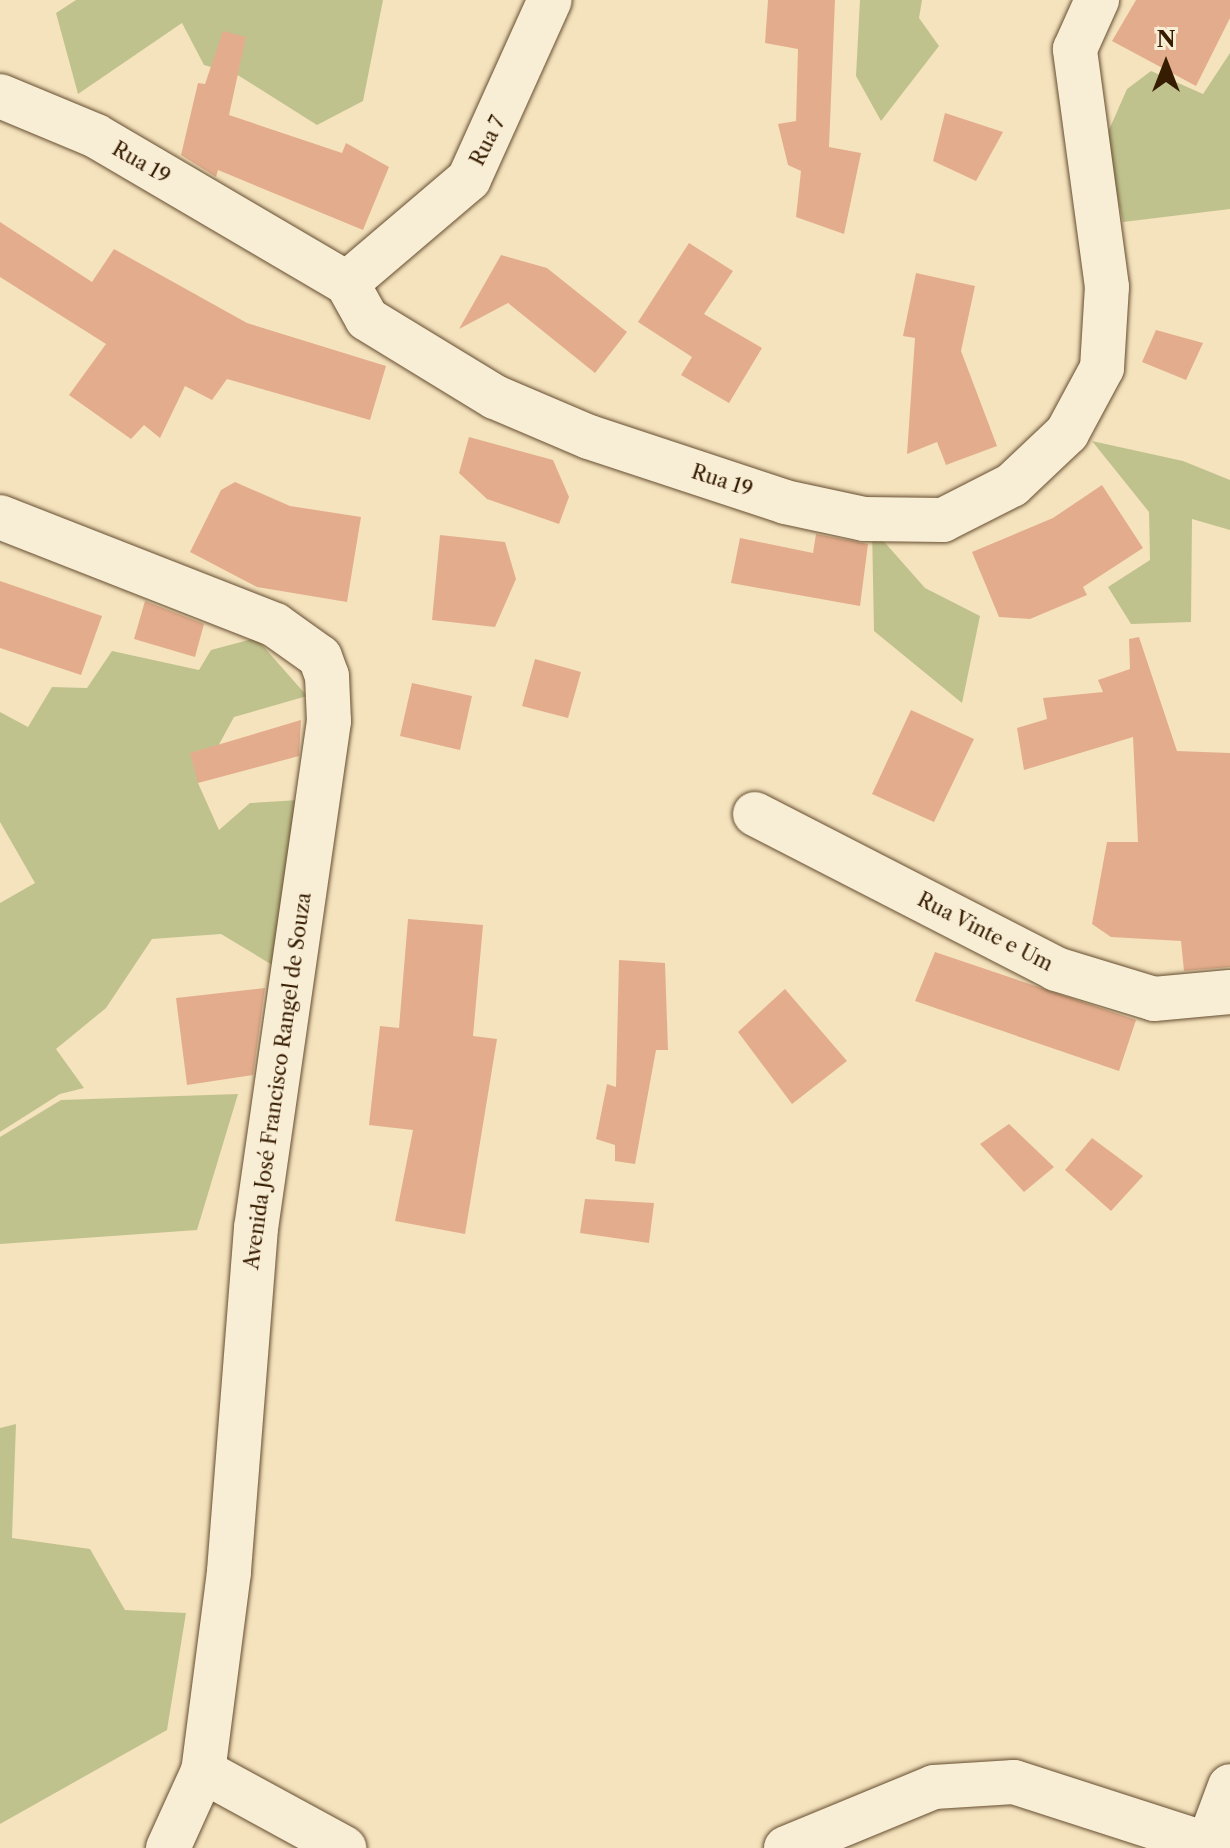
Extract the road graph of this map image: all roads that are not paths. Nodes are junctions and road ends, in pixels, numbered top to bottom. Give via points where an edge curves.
1 (550, 0) edge
2 (1097, 0) edge
3 (0, 96) edge
4 (347, 283) junction
5 (0, 517) edge
6 (755, 814) dead end
7 (1230, 992) edge
8 (203, 1771) junction
9 (1230, 1786) edge
10 (1211, 1847) edge
11 (168, 1848) edge
12 (344, 1848) edge
13 (786, 1848) edge

1 - 4 street, Rua 7 via 469,179
2 - 4 street, Rua 19 via 1075,49 1107,287 1102,368 1067,433 1012,485 943,520 864,519 785,502 589,437 495,397 367,319
3 - 4 street, Rua 19 via 96,136
5 - 8 street, Avenida José Francisco Rangel de Souza via 275,625 320,657 327,676 329,721 256,1228 229,1572
6 - 7 street, Rua Vinte e Um via 1056,969 1154,999
8 - 11 street, Avenida José Francisco Rangel de Souza
8 - 12 street
9 - 10 street
10 - 13 street via 1014,1782 934,1787

